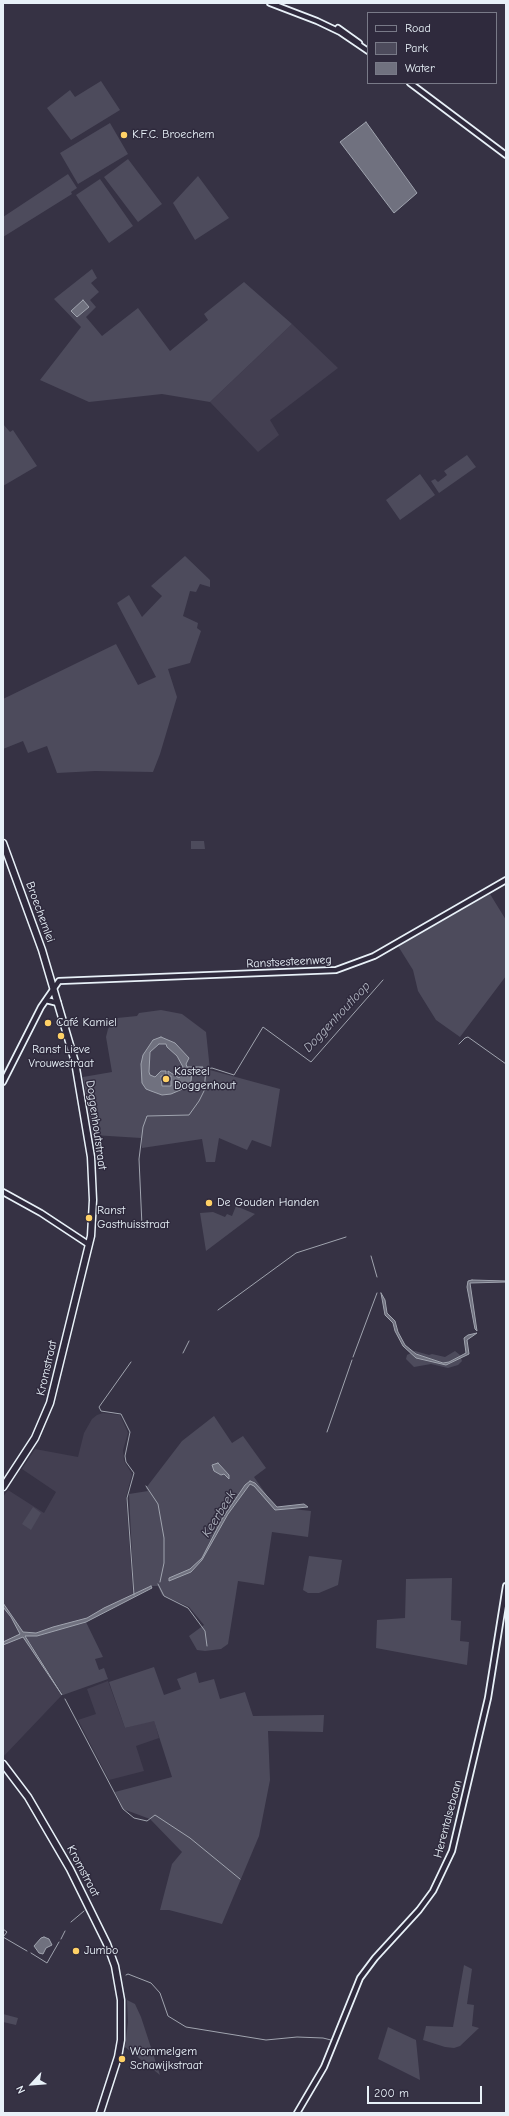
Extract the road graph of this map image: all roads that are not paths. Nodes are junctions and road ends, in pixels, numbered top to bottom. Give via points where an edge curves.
1 (270, 3) edge
2 (367, 50) edge
3 (411, 84) edge
4 (506, 155) edge
5 (3, 843) edge
6 (506, 880) edge
7 (54, 988) junction
8 (46, 1000) junction
9 (58, 1003) junction
10 (3, 1082) edge
11 (3, 1192) edge
12 (88, 1244) junction
13 (3, 1487) edge
14 (506, 1586) edge
15 (3, 1764) edge
16 (100, 2113) edge
17 (297, 2113) edge

1 - 2 street via 342,30
3 - 4 street
5 - 7 main road, Broechemlei
6 - 7 street, Ranstsesteenweg via 374,956 349,966 317,972 59,981
7 - 8 street
7 - 9 main road, Doggenhoutstraat
8 - 9 street
8 - 10 street
9 - 12 main road, Doggenhoutstraat via 75,1062 91,1157 93,1206
11 - 12 street
12 - 13 main road, Kromstraat via 46,1414 35,1438
14 - 17 street, Herentalsebaan via 488,1698 452,1851 433,1892 360,1978 324,2067
15 - 16 main road, Kromstraat via 38,1812 112,1956 121,1998 119,2051

